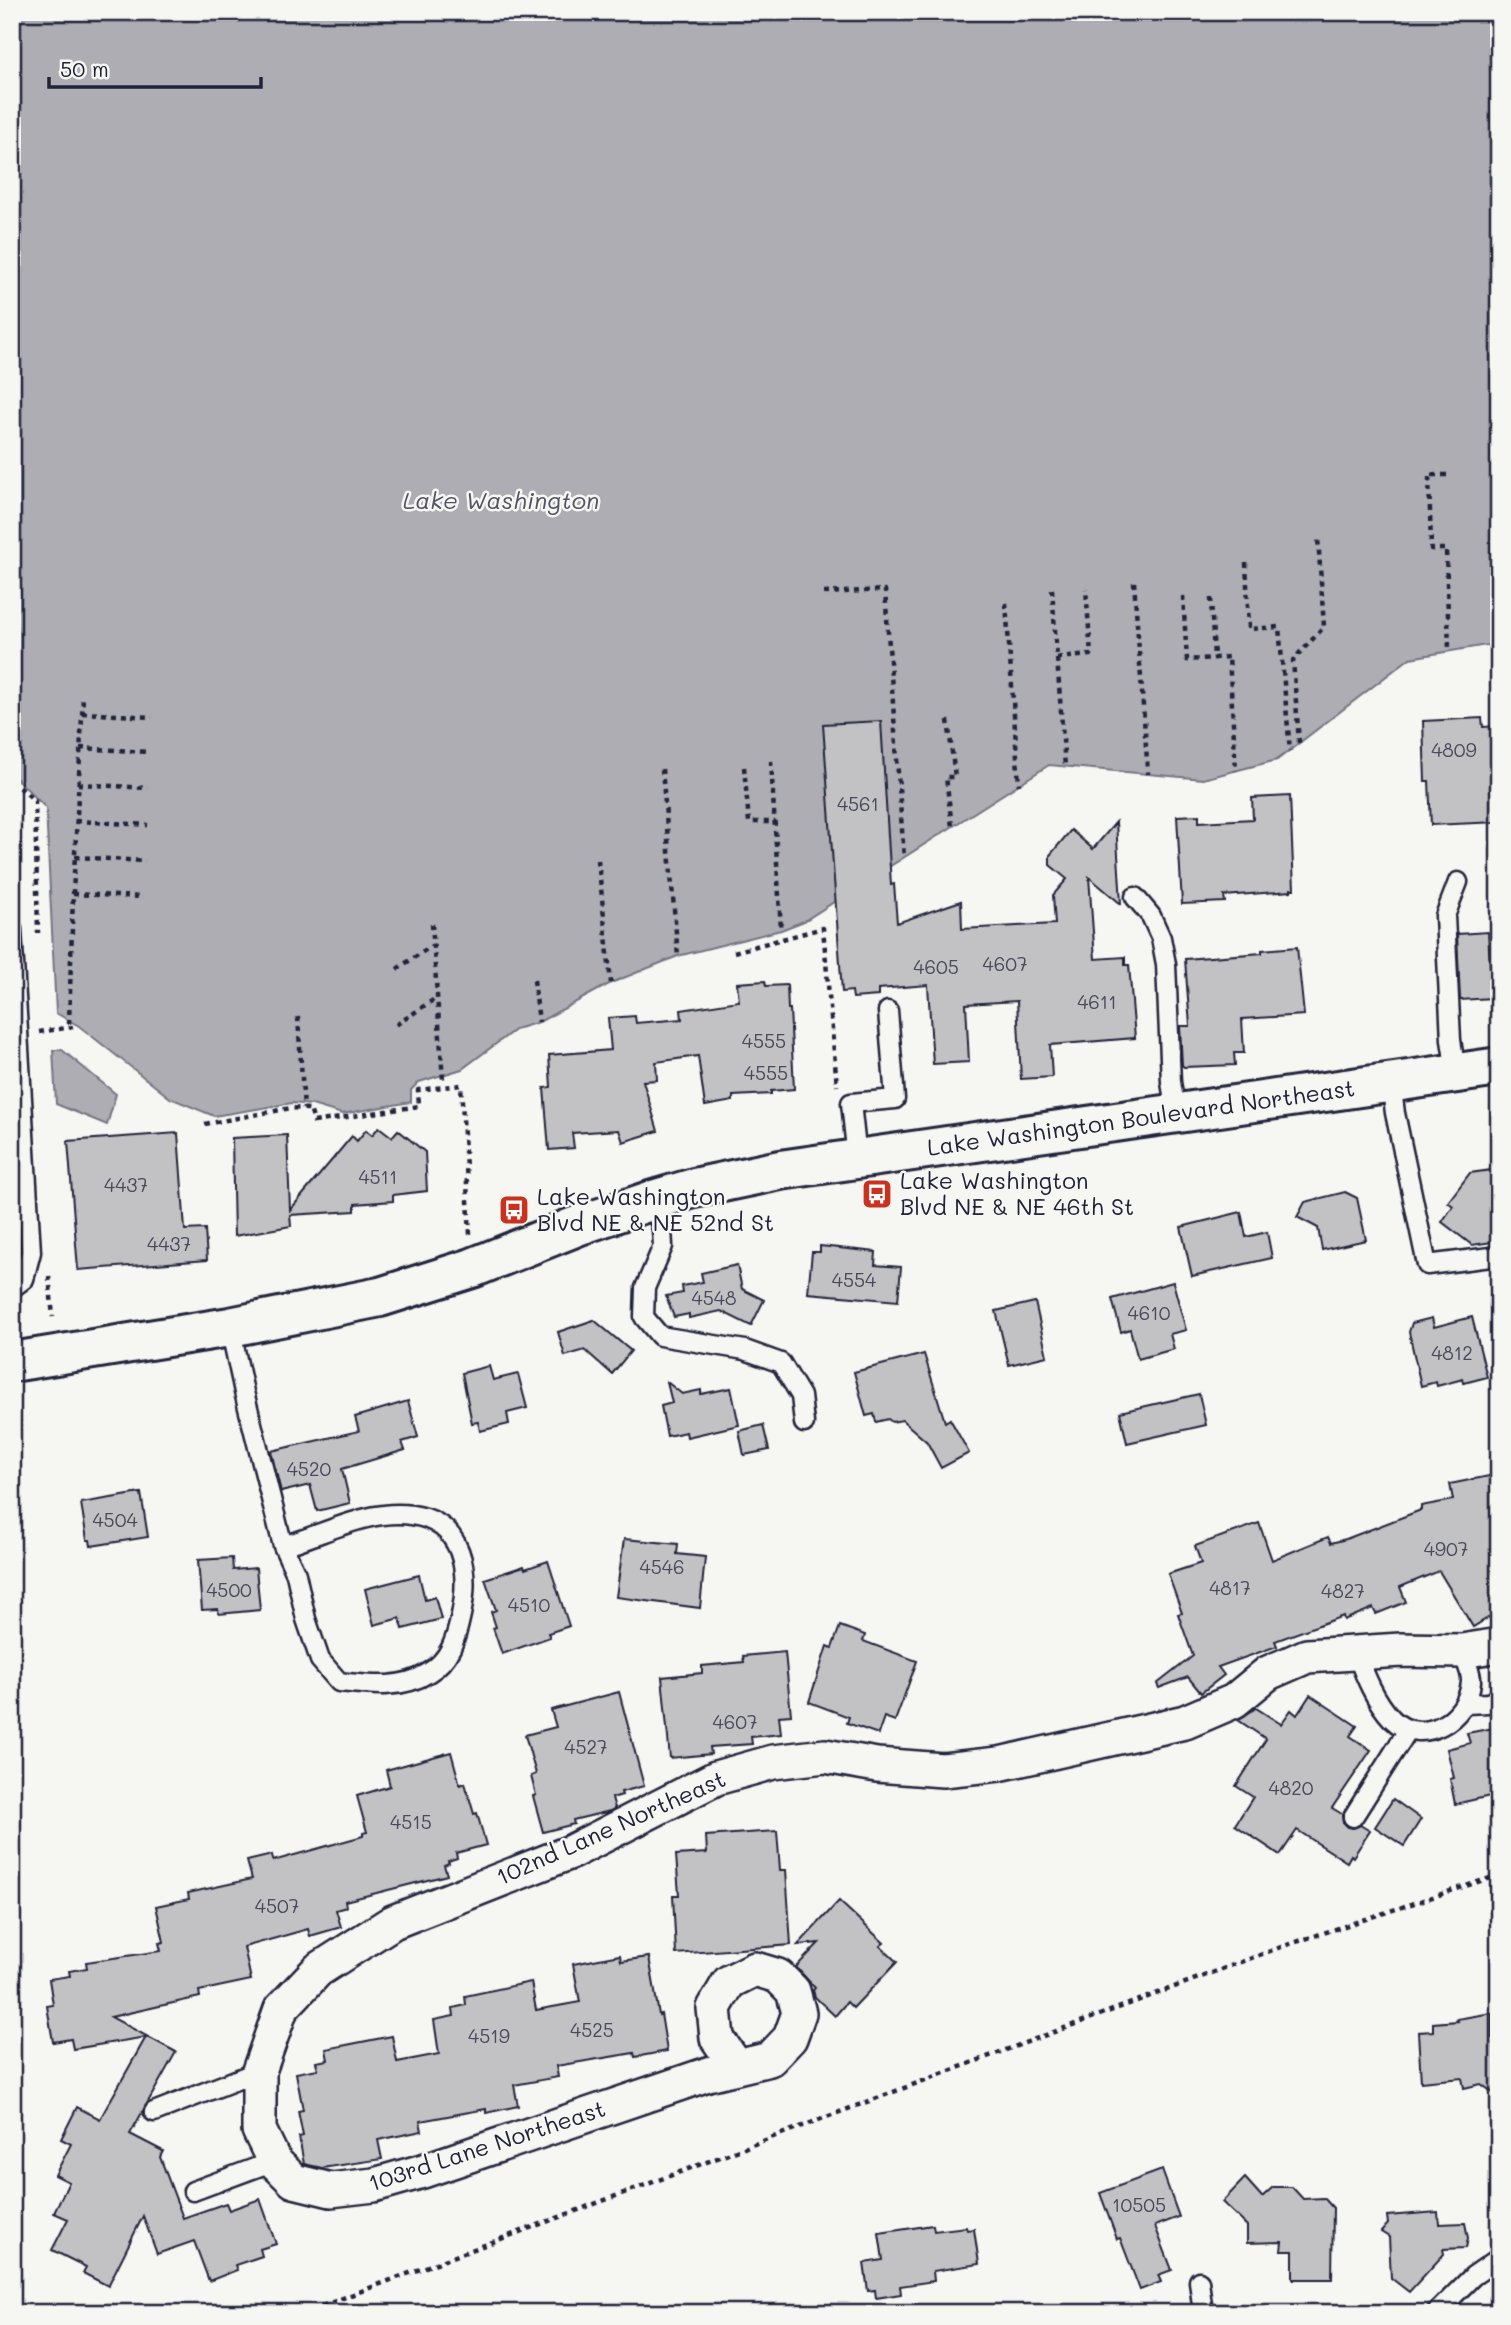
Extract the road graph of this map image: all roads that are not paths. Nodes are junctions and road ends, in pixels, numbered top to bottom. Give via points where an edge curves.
1 (1458, 882) dead end
2 (1135, 897) dead end
3 (12, 929) edge
4 (888, 1011) dead end
5 (1499, 1067) edge
6 (1456, 1073) junction
7 (1391, 1082) junction
8 (1176, 1113) junction
9 (857, 1158) junction
10 (653, 1200) junction
11 (1499, 1256) edge
12 (12, 1288) edge
13 (230, 1327) junction
14 (12, 1362) edge
15 (804, 1423) dead end
16 (283, 1545) junction
17 (1499, 1645) edge
18 (1462, 1651) junction
19 (1356, 1652) junction
20 (1499, 1699) edge
21 (1466, 1704) junction
22 (1408, 1730) junction
23 (1353, 1817) dead end
24 (281, 2009) joint
25 (737, 2067) dead end
26 (259, 2071) junction
27 (154, 2112) dead end
28 (274, 2161) junction
29 (193, 2192) dead end
30 (1499, 2258) edge
31 (1199, 2281) dead end
32 (1203, 2313) edge
33 (1436, 2313) edge

1 - 6 lane via 1446,916
2 - 8 lane via 1151,916 1166,964
3 - 12 lane via 31,1252 24,1279
4 - 9 lane via 895,1099 850,1103
5 - 6 main road, Lake Washington Boulevard Northeast
6 - 7 main road, Lake Washington Boulevard Northeast
7 - 8 main road, Lake Washington Boulevard Northeast
7 - 11 lane via 1427,1265
8 - 9 main road, Lake Washington Boulevard Northeast
9 - 10 main road, Lake Washington Boulevard Northeast via 780,1170
10 - 13 main road, Lake Washington Boulevard Northeast via 380,1297
10 - 15 lane via 663,1246 645,1288 644,1317 660,1336 746,1350 781,1363 801,1396
13 - 14 main road, Lake Washington Boulevard Northeast
13 - 16 lane
16 - 16 lane via 384,1514 412,1515 444,1527 456,1542 466,1582 457,1634 448,1656 428,1674 410,1681 377,1686 339,1682 320,1660
17 - 18 street, 102nd Lane Northeast
18 - 19 street, 102nd Lane Northeast
18 - 21 lane via 1471,1680
19 - 22 lane via 1370,1686 1393,1720
19 - 24 street, 102nd Lane Northeast via 1307,1656 1268,1673 1234,1701 1185,1722 999,1764 943,1770 825,1756 773,1762 716,1778 571,1852 393,1922 318,1970
20 - 21 lane
21 - 22 lane via 1450,1722 1427,1730
22 - 23 lane
24 - 26 street, 103rd Lane Northeast
25 - 28 street, 103rd Lane Northeast via 374,2185 331,2190 306,2184 294,2181
26 - 27 lane
26 - 28 street, 103rd Lane Northeast via 259,2130
28 - 29 lane
30 - 33 lane
31 - 32 lane

